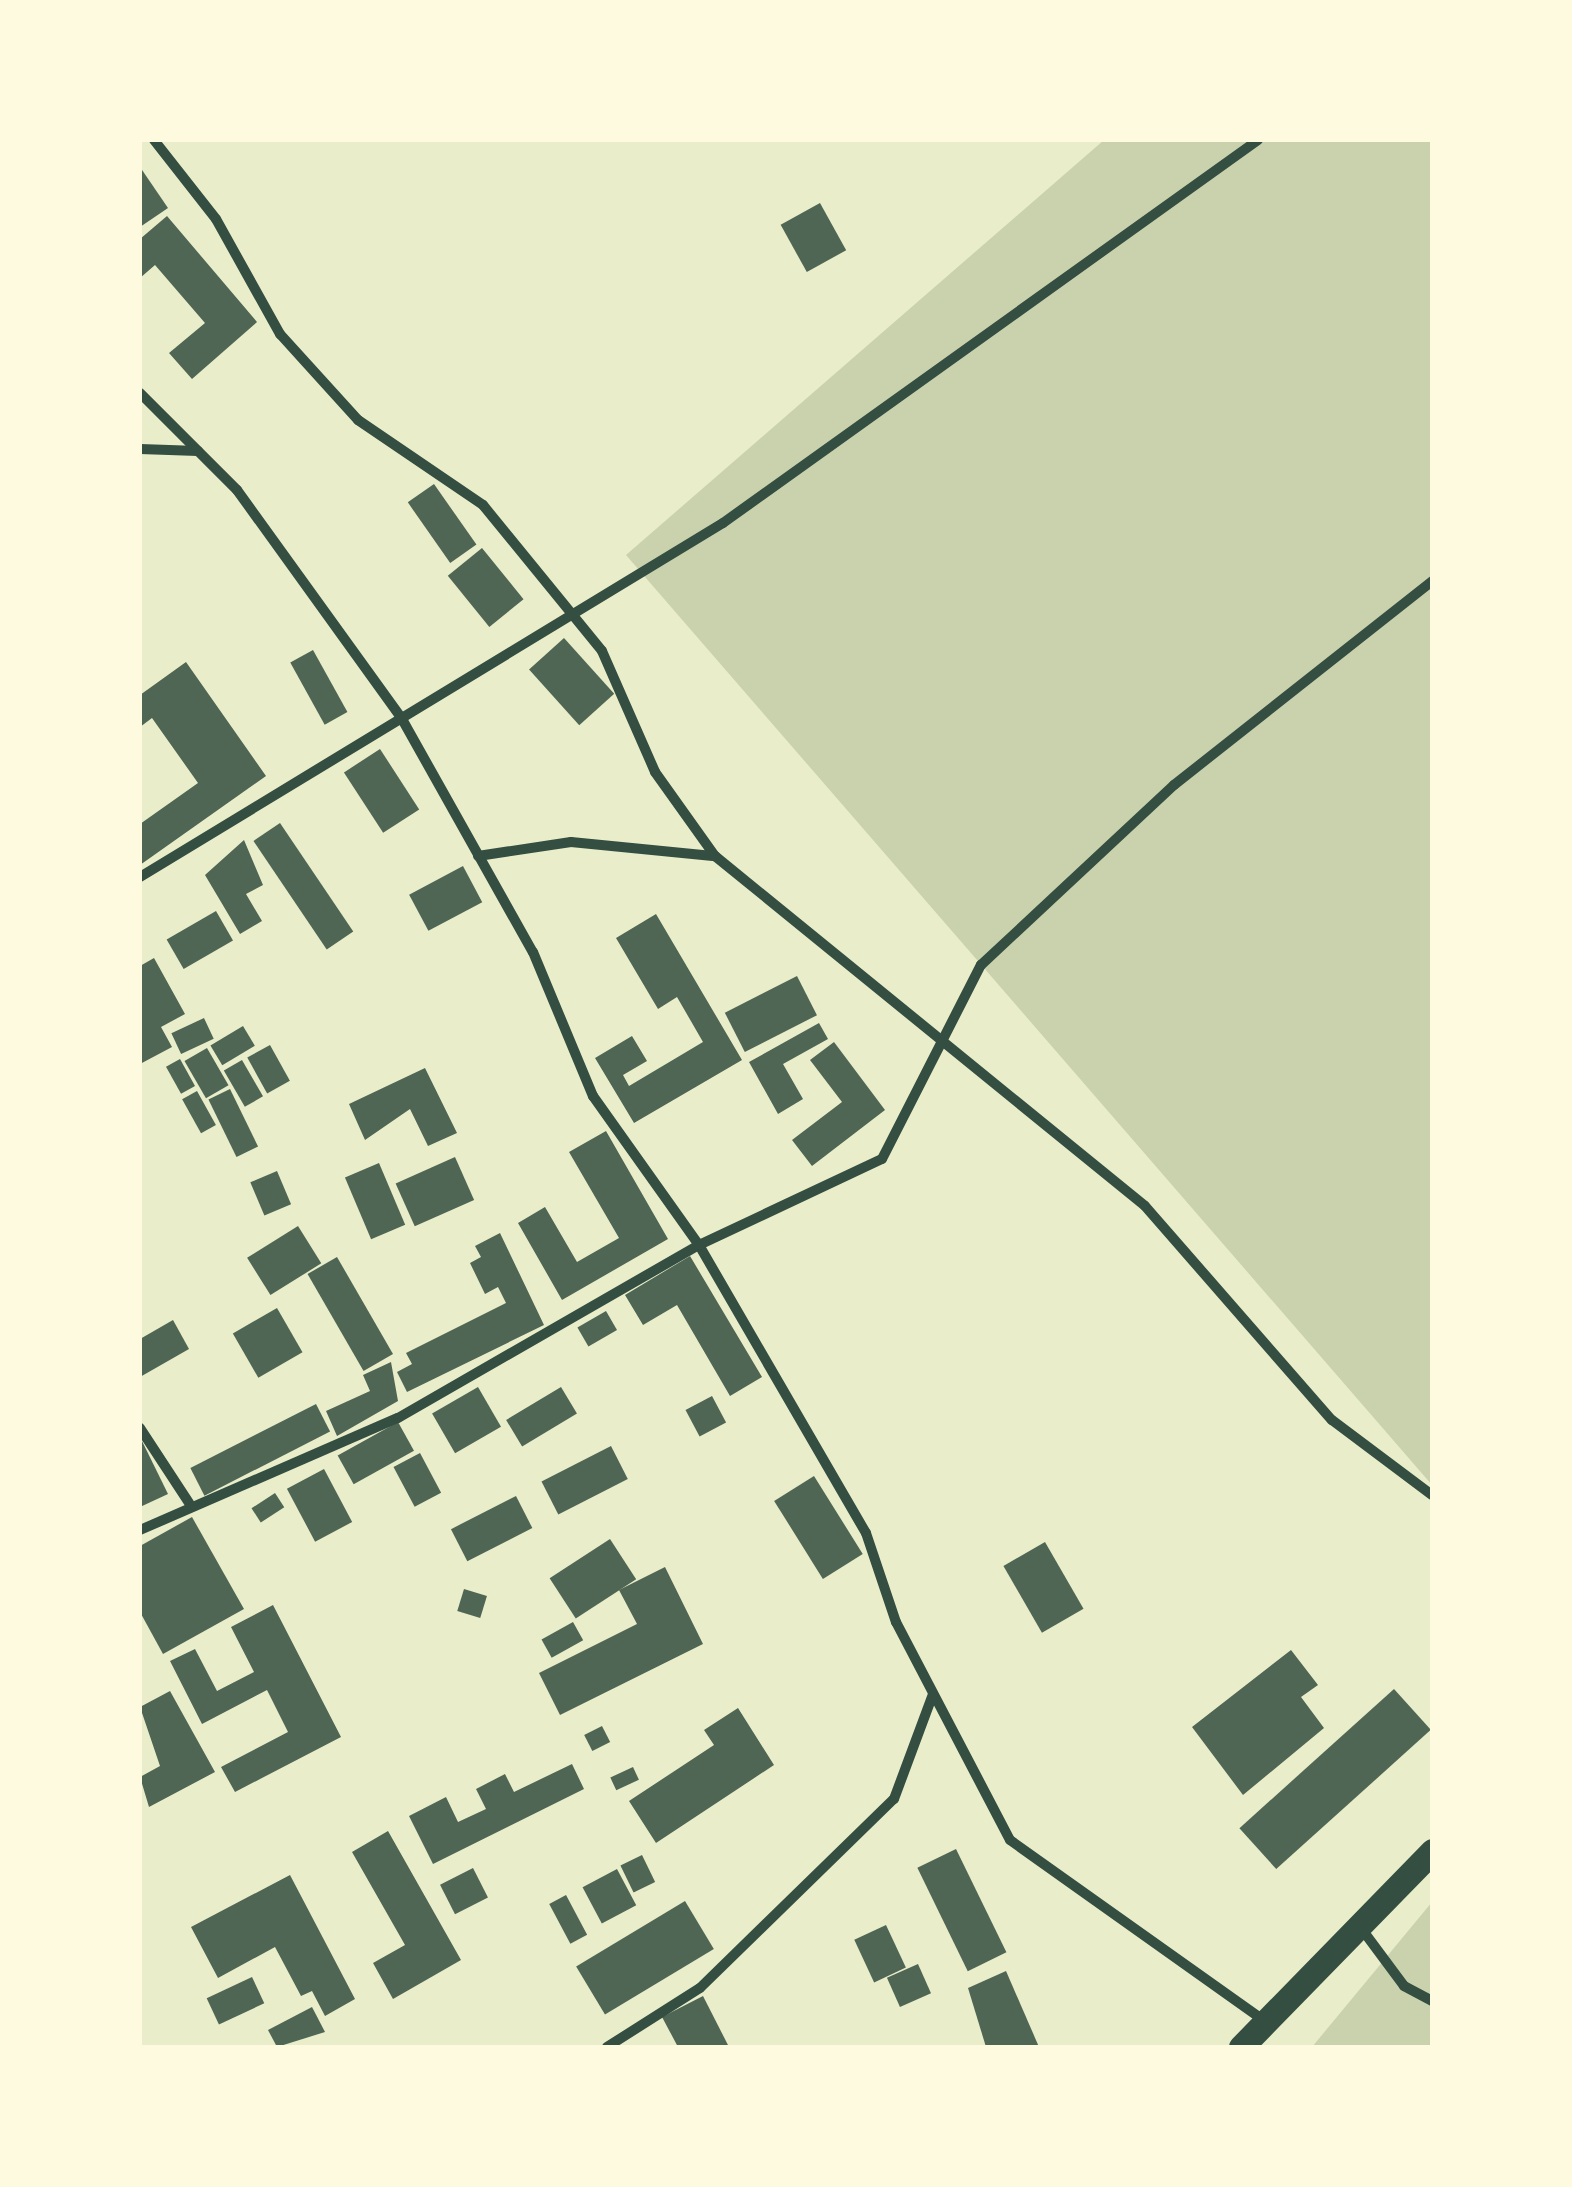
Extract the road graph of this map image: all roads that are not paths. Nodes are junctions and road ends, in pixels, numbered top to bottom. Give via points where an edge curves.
1 (154, 140) edge
2 (1258, 140) edge
3 (140, 393) edge
4 (140, 450) edge
5 (198, 451) junction
6 (1432, 581) edge
7 (572, 615) junction
8 (402, 720) junction
9 (478, 856) junction
10 (715, 856) junction
11 (140, 877) edge
12 (942, 1048) junction
13 (700, 1245) junction
14 (140, 1428) edge
15 (1432, 1495) edge
16 (189, 1504) junction
17 (140, 1530) edge
18 (932, 1694) junction
19 (1432, 1851) edge
20 (1361, 1928) junction
21 (1432, 2001) edge
22 (1266, 2022) junction
23 (607, 2047) edge
24 (1241, 2047) edge

1 - 7 street via 216,219 280,334 358,420 483,505
2 - 7 street via 723,524
3 - 5 street
4 - 5 street
5 - 8 street via 238,490
6 - 12 street via 1174,785 980,965
7 - 8 street
7 - 10 street via 602,650 655,772
8 - 9 street
8 - 11 street
9 - 10 street via 571,842
9 - 13 street via 532,952 593,1096
10 - 12 street
12 - 13 street via 882,1158
12 - 15 street via 1145,1206 1332,1420
13 - 16 street via 398,1418 213,1502
13 - 18 street via 866,1533
14 - 16 street
16 - 17 street
18 - 22 street via 1010,1840
18 - 23 street via 894,1799 700,1988
19 - 20 main road
20 - 21 street via 1404,1986
20 - 22 main road
22 - 24 main road

